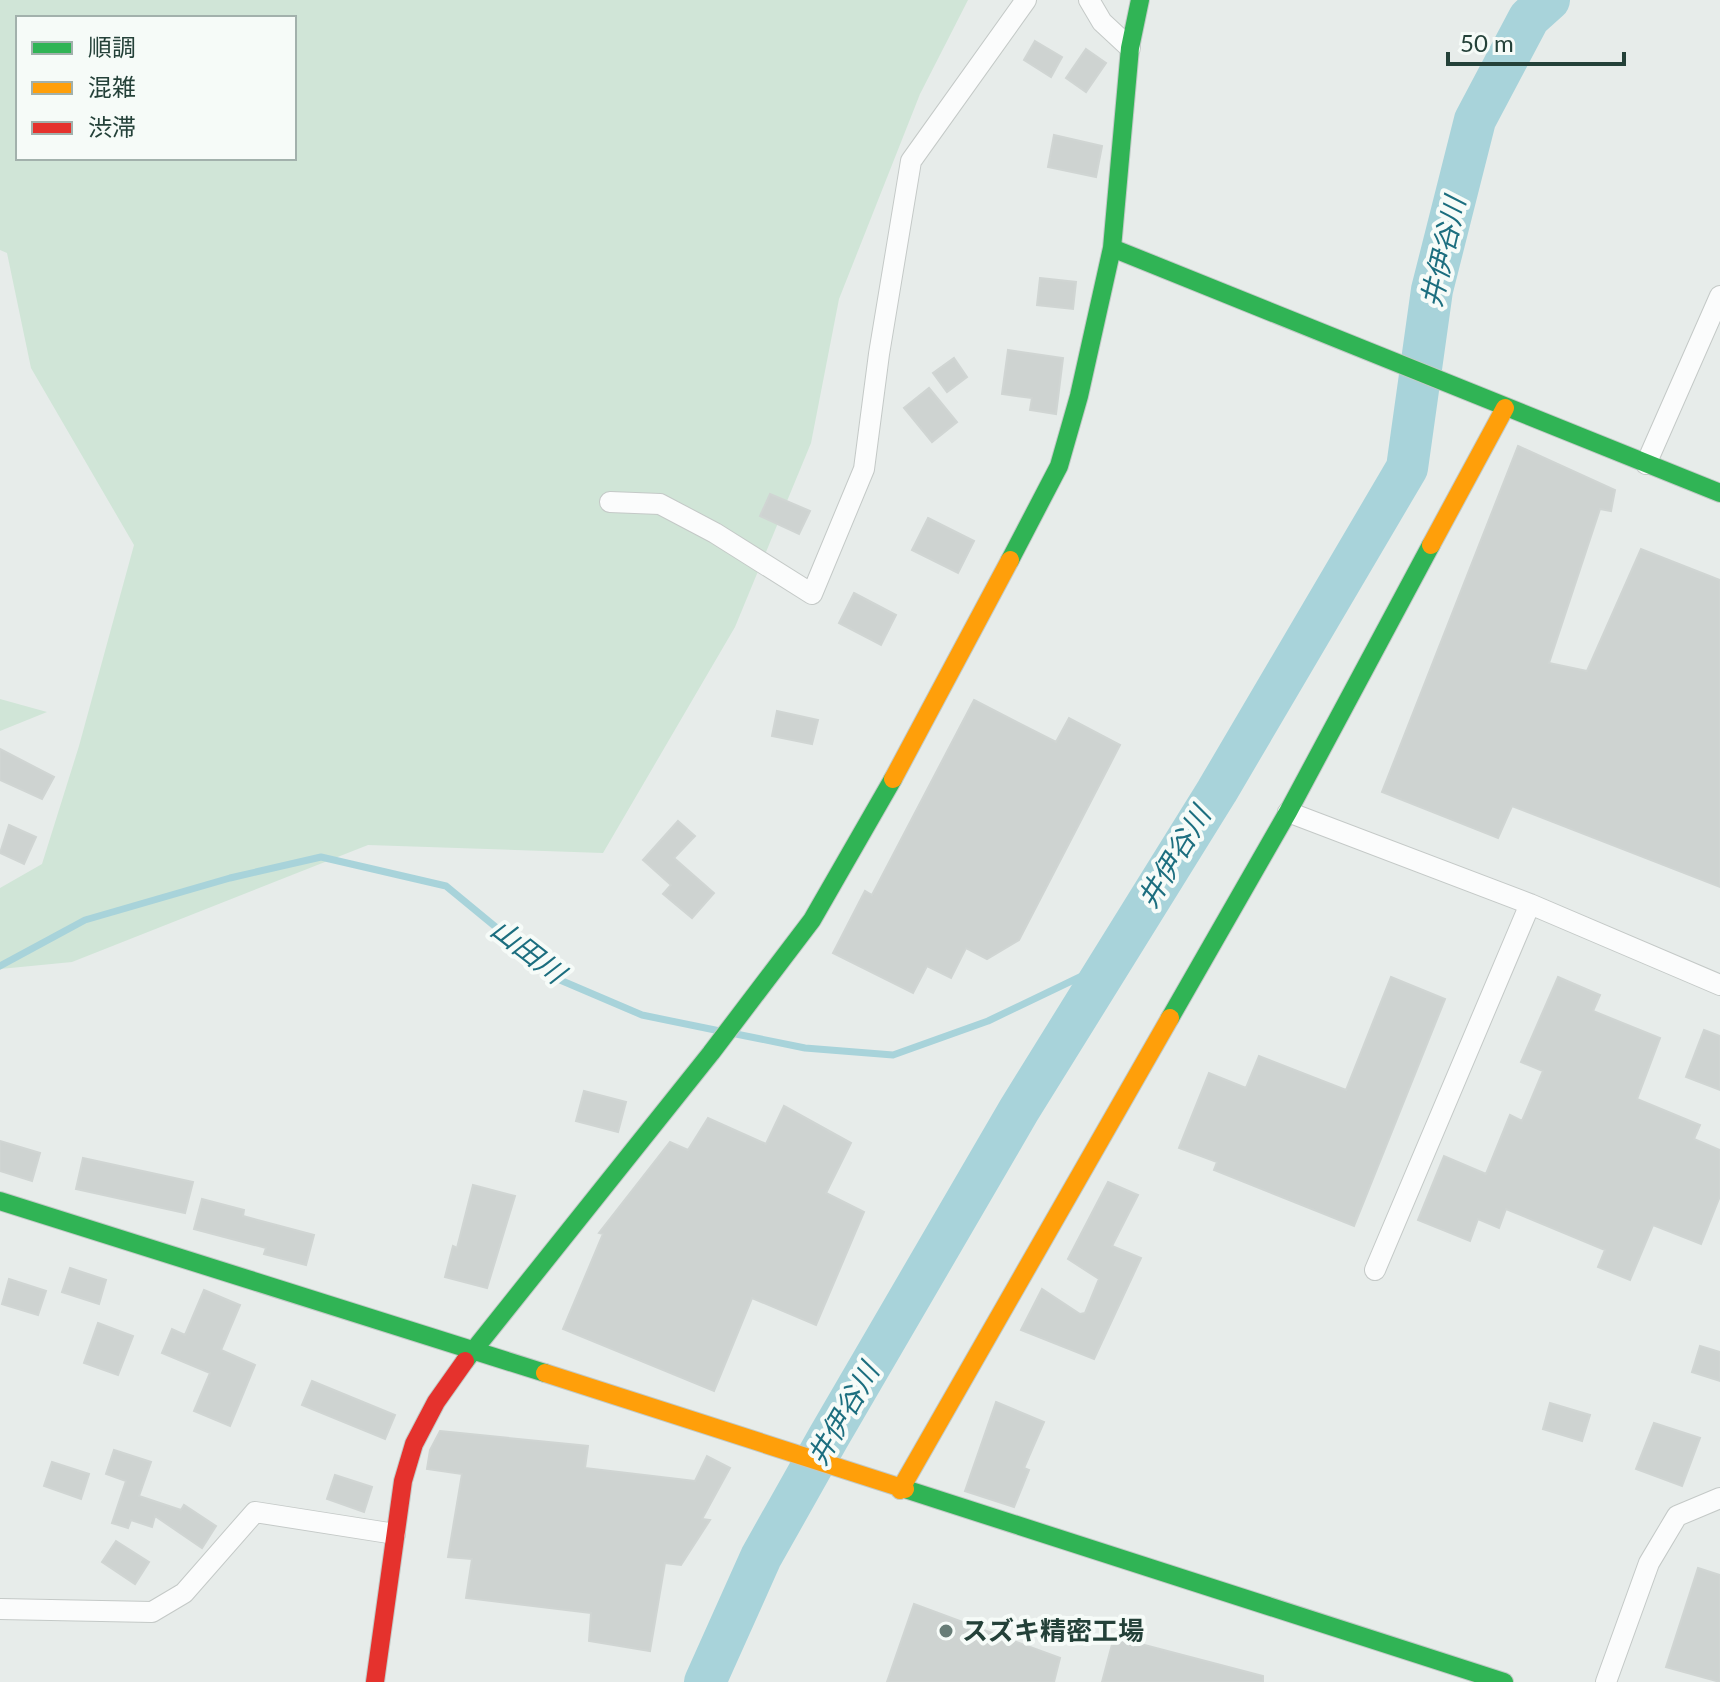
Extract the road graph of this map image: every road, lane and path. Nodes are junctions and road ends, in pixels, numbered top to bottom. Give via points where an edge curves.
1 (1026, 0) edge
2 (1089, 0) edge
3 (1140, 0) edge
4 (1130, 48) junction
5 (1112, 248) junction
6 (1720, 296) edge
7 (1505, 408) junction
8 (1646, 464) junction
9 (1720, 493) edge
10 (610, 502) dead end
11 (1288, 812) junction
12 (1530, 904) junction
13 (1720, 985) edge
14 (0, 1201) edge
15 (1375, 1270) dead end
16 (474, 1348) junction
17 (900, 1490) junction
18 (1720, 1498) edge
19 (395, 1534) junction
20 (0, 1609) edge
21 (375, 1682) edge
22 (1504, 1682) edge
23 (1606, 1682) edge

1 - 10 street via 911,161 864,469 812,594 660,504
2 - 4 street via 1102,22
3 - 4 street
4 - 5 street
5 - 7 street via 1377,351
5 - 16 street via 1059,466 867,829 812,920
6 - 8 street
7 - 8 street
7 - 11 street
8 - 9 street
11 - 12 street
11 - 17 street
12 - 13 street
12 - 15 street
14 - 16 street
16 - 17 street
16 - 19 street via 414,1444
17 - 22 street
18 - 23 street via 1677,1516 1649,1563
19 - 20 street via 255,1512 184,1593 152,1612
19 - 21 street

